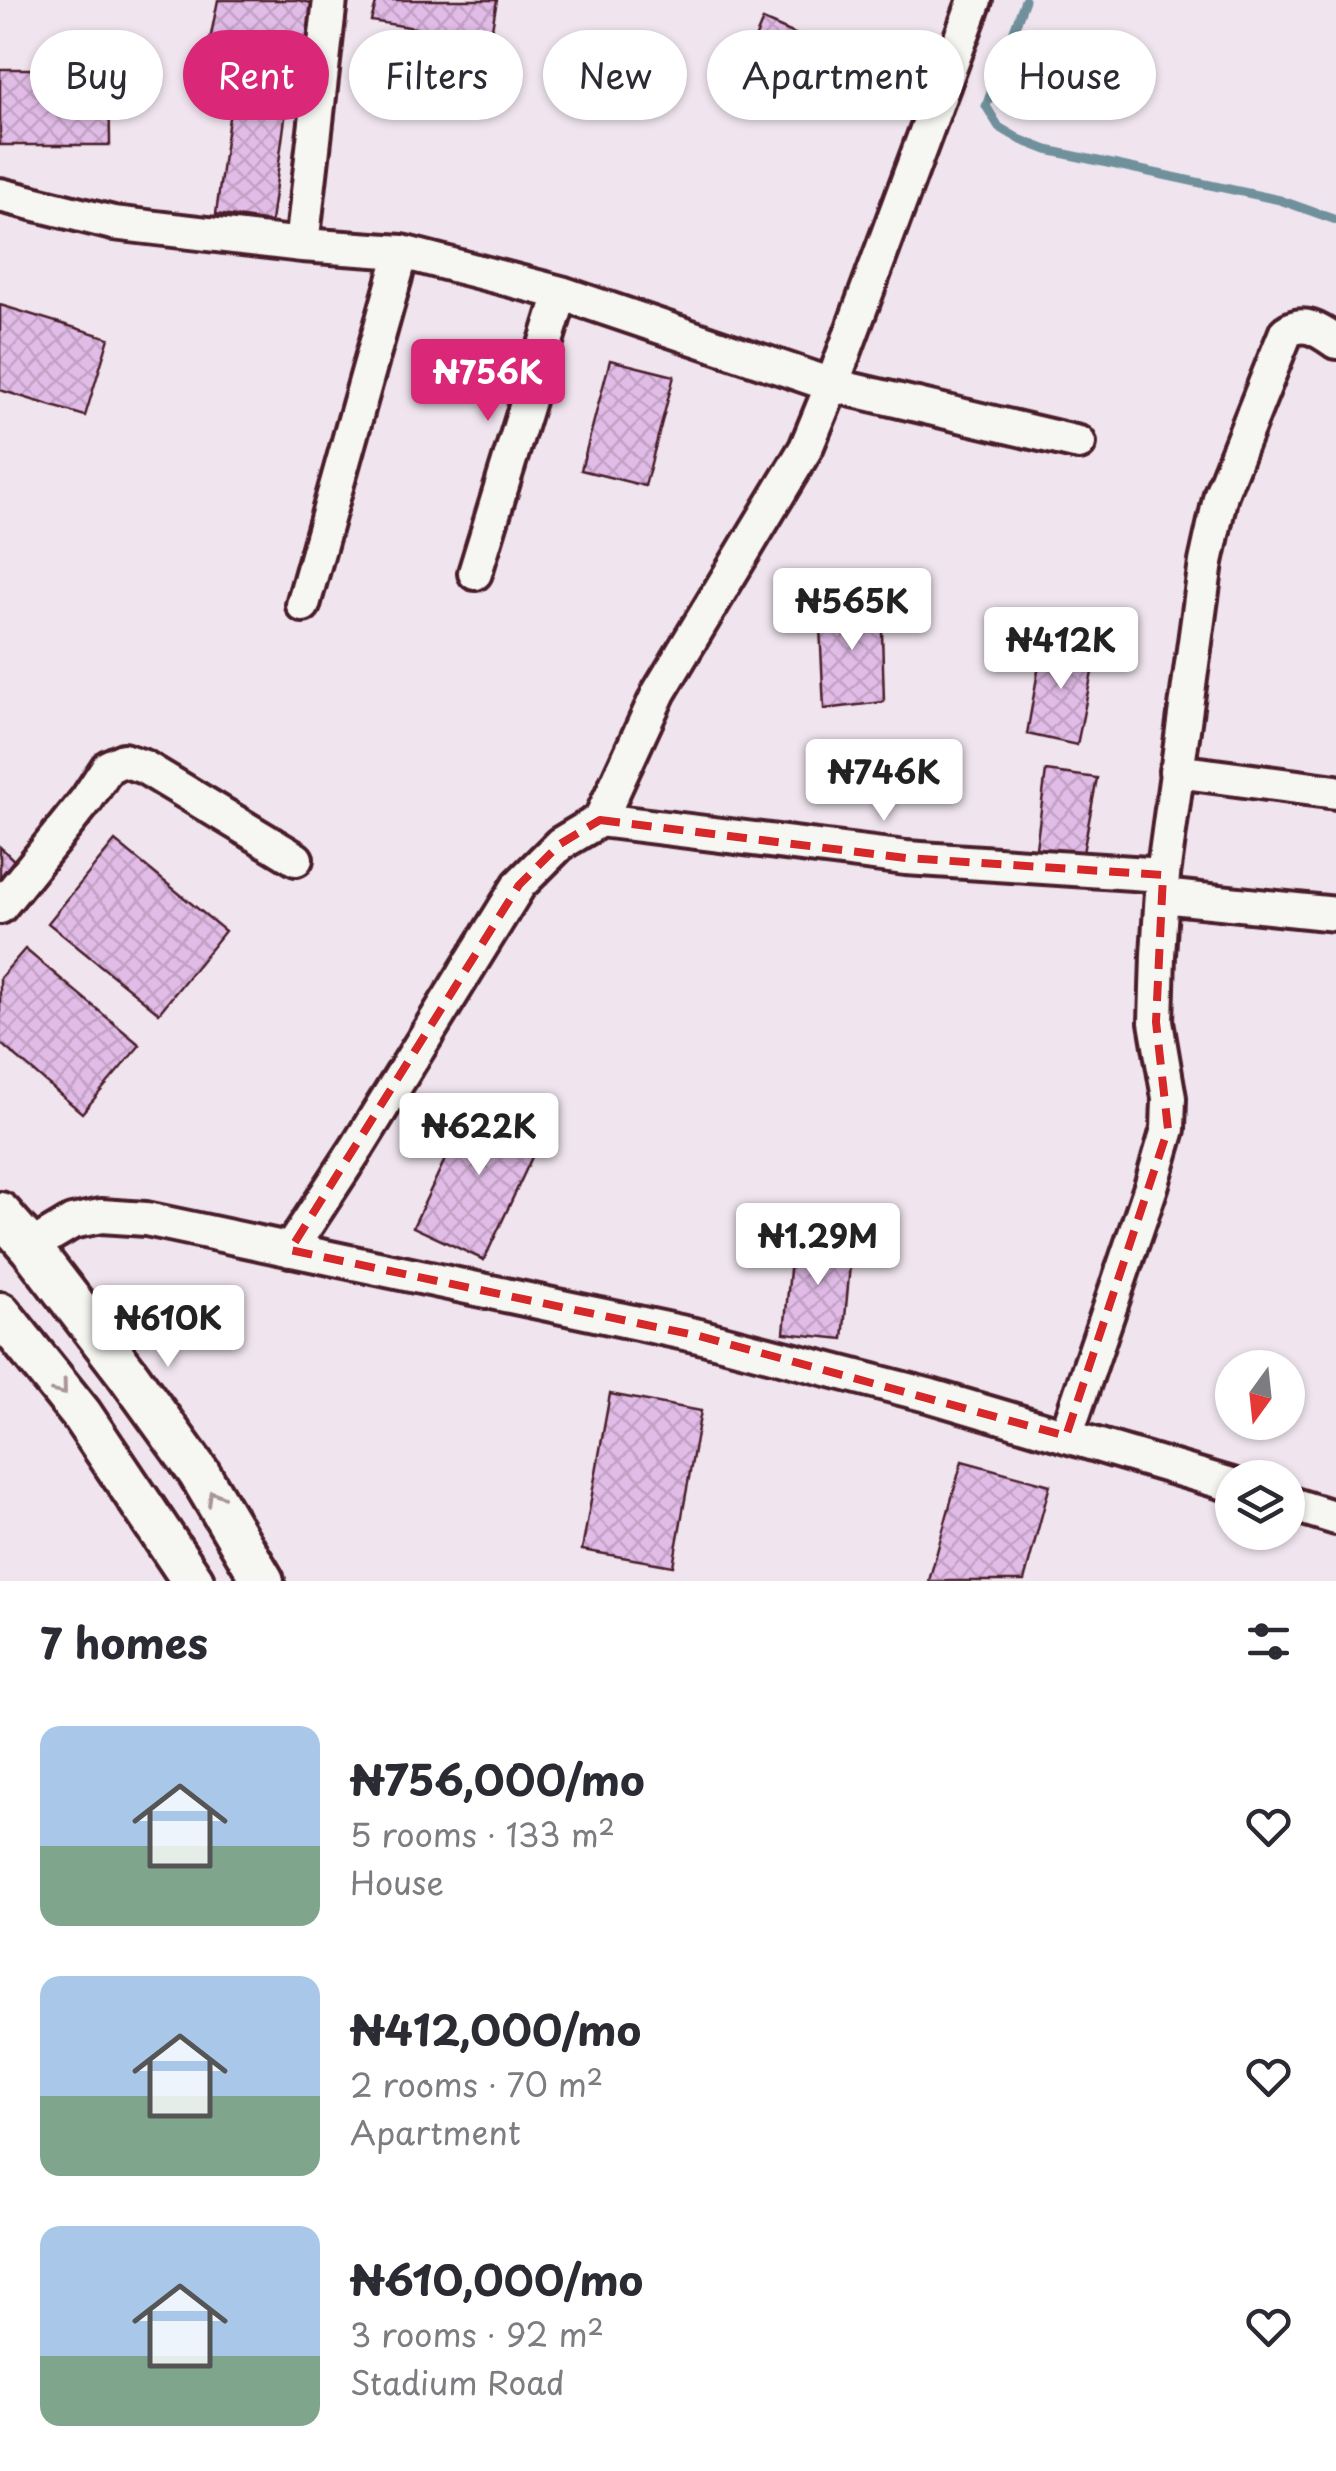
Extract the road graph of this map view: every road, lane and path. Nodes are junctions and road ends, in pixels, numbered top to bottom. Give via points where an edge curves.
1 (330, 0) edge
2 (975, 0) edge
3 (0, 196) edge
4 (302, 245) junction
5 (402, 252) junction
6 (562, 293) junction
7 (1336, 342) edge
8 (832, 385) junction
9 (1079, 443) dead end
10 (475, 573) dead end
11 (303, 605) dead end
12 (1176, 772) junction
13 (1336, 792) edge
14 (600, 820) junction
15 (296, 859) dead end
16 (1162, 885) junction
17 (0, 907) edge
18 (1336, 914) edge
19 (0, 1212) edge
20 (30, 1247) junction
21 (290, 1250) junction
22 (0, 1313) edge
23 (1066, 1436) junction
24 (1215, 1480) edge
25 (1305, 1508) edge
26 (1336, 1518) edge
27 (194, 1581) edge
28 (264, 1581) edge

1 - 4 street
2 - 8 street
3 - 4 street via 113,223
4 - 5 street
5 - 6 street
5 - 11 street
6 - 8 street
6 - 10 street
7 - 12 street via 1313,327 1286,332 1222,494
8 - 9 street
8 - 14 street via 806,448 659,692
12 - 13 street
12 - 16 street
14 - 16 street
14 - 21 street via 560,844 519,886
15 - 17 street via 144,766 123,760 108,767
16 - 18 street
16 - 23 street via 1156,1022 1168,1129
19 - 20 main road
20 - 21 street via 72,1222 100,1216 146,1219
28 -> 20 main road via 200,1473
21 - 23 street via 699,1336
22 -> 27 main road via 81,1414
23 - 24 street
25 - 26 street

